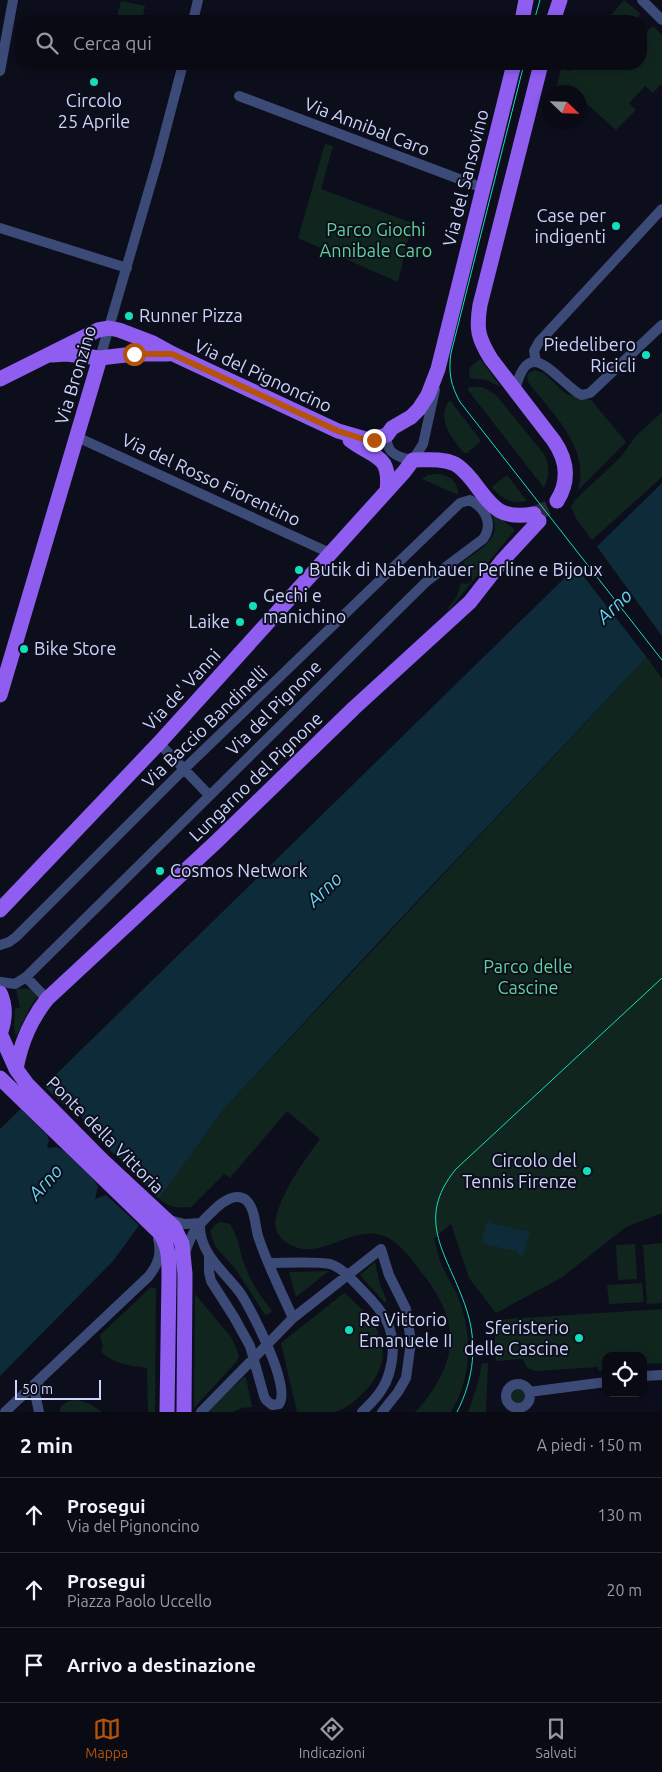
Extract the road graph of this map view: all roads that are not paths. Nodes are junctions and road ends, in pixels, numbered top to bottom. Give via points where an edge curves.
1 (13, 0) edge
2 (198, 0) edge
3 (526, 0) edge
4 (560, 0) edge
5 (642, 0) edge
6 (194, 15) edge
7 (523, 15) edge
8 (555, 15) edge
9 (662, 20) edge
10 (181, 70) edge
11 (512, 70) edge
12 (539, 70) edge
13 (0, 71) edge
14 (239, 96) dead end
15 (483, 188) junction
16 (662, 210) edge
17 (0, 228) edge
18 (127, 268) junction
19 (662, 325) edge
20 (109, 328) junction
21 (172, 354) junction
22 (45, 357) junction
23 (100, 358) junction
24 (536, 362) junction
25 (438, 369) junction
26 (0, 378) edge
27 (515, 391) junction
28 (338, 431) junction
29 (387, 435) junction
30 (77, 437) junction
31 (413, 460) junction
32 (387, 491) junction
33 (557, 501) tunnel mouth
34 (432, 530) joint
35 (330, 553) junction
36 (0, 695) edge
37 (159, 743) junction
38 (184, 769) junction
39 (209, 795) junction
40 (0, 910) edge
41 (0, 945) edge
42 (26, 977) junction
43 (0, 982) edge
44 (0, 993) edge
45 (48, 999) junction
46 (0, 1034) edge
47 (0, 1078) edge
48 (17, 1078) junction
49 (167, 1223) junction
50 (200, 1223) junction
51 (161, 1241) junction
52 (184, 1255) junction
53 (209, 1255) junction
54 (269, 1263) junction
55 (347, 1276) junction
56 (293, 1318) junction
57 (266, 1345) junction
58 (254, 1358) junction
59 (662, 1375) edge
60 (647, 1376) edge
61 (39, 1379) junction
62 (602, 1383) edge
63 (529, 1392) junction
64 (506, 1408) edge
65 (5, 1412) edge
66 (39, 1412) edge
67 (167, 1412) edge
68 (184, 1412) edge
69 (201, 1412) edge
70 (362, 1412) edge
71 (382, 1412) edge

1 - 13 street
2 - 6 street
3 - 7 main road
4 - 8 main road
5 - 9 street
10 - 18 street, Via Bronzino
11 - 15 main road, Via del Sansovino
12 - 27 main road via 477,325 482,345
14 - 15 street, Via Annibal Caro
15 - 25 main road, Via del Sansovino
16 - 24 street via 539,342 534,351
17 - 18 street
18 - 20 street, Via Bronzino
19 - 24 street via 586,395 578,393
20 - 21 main road, Via del Pignoncino via 145,340
20 - 22 main road via 98,330
20 - 23 street, Via Bronzino
21 - 23 main road, Via del Pignoncino
21 - 28 main road, Via del Pignoncino
22 - 23 main road, Via del Pignoncino via 66,354
22 - 26 main road
23 - 30 main road, Via Bronzino
24 - 27 street via 523,367
25 - 29 main road, Via del Sansovino via 427,398 419,409
25 - 31 street via 425,436
27 - 33 main road via 562,454 566,477
28 - 29 main road via 369,440
28 - 32 main road via 385,464
29 - 31 street via 392,453
30 - 35 street, Via del Rosso Fiorentino
30 - 36 main road, Via Bronzino
31 - 32 main road, Via de' Vanni
31 - 45 main road, Lungarno del Pignone via 454,464 501,512 536,517 470,602
32 - 35 main road, Via de' Vanni
34 - 38 street, Via Baccio Bandinelli
34 - 39 street, Via del Pignone via 460,503 468,500 482,510 488,522 483,539 427,581
35 - 37 main road, Via de' Vanni
37 - 38 street
37 - 40 main road, Via de' Vanni
38 - 39 street
38 - 41 street, Via Baccio Bandinelli via 16,937
39 - 42 street, Via del Pignone
42 - 43 street via 15,984
42 - 45 street
44 - 46 main road via 4,1019
45 - 48 main road, Lungarno del Pignone via 24,1036
46 - 48 main road
47 - 48 main road
48 - 49 main road, Ponte della Vittoria
49 - 50 street
49 - 51 main road, Ponte della Vittoria via 160,1232
49 - 52 main road via 180,1238
50 - 52 street
50 - 53 street via 199,1233
50 - 54 street via 226,1201 243,1198 251,1207
51 - 61 street via 159,1258 148,1277
51 - 67 main road via 169,1257
52 - 68 main road
53 - 57 street via 241,1295
53 - 58 street via 210,1281 237,1322
54 - 55 street via 328,1264
54 - 56 street
55 - 56 street
55 - 70 street via 381,1311 392,1337 388,1379
55 - 71 street via 381,1249 389,1275 406,1309 411,1342 408,1372 398,1392
56 - 57 street
57 - 58 street
57 - 58 street via 283,1395 279,1404 272,1405 266,1400
58 - 69 street
59 - 60 street
61 - 65 street
61 - 66 street via 35,1393
62 - 63 street
63 - 64 street via 529,1400 524,1406
63 - 64 street via 521,1385 511,1387 506,1397

